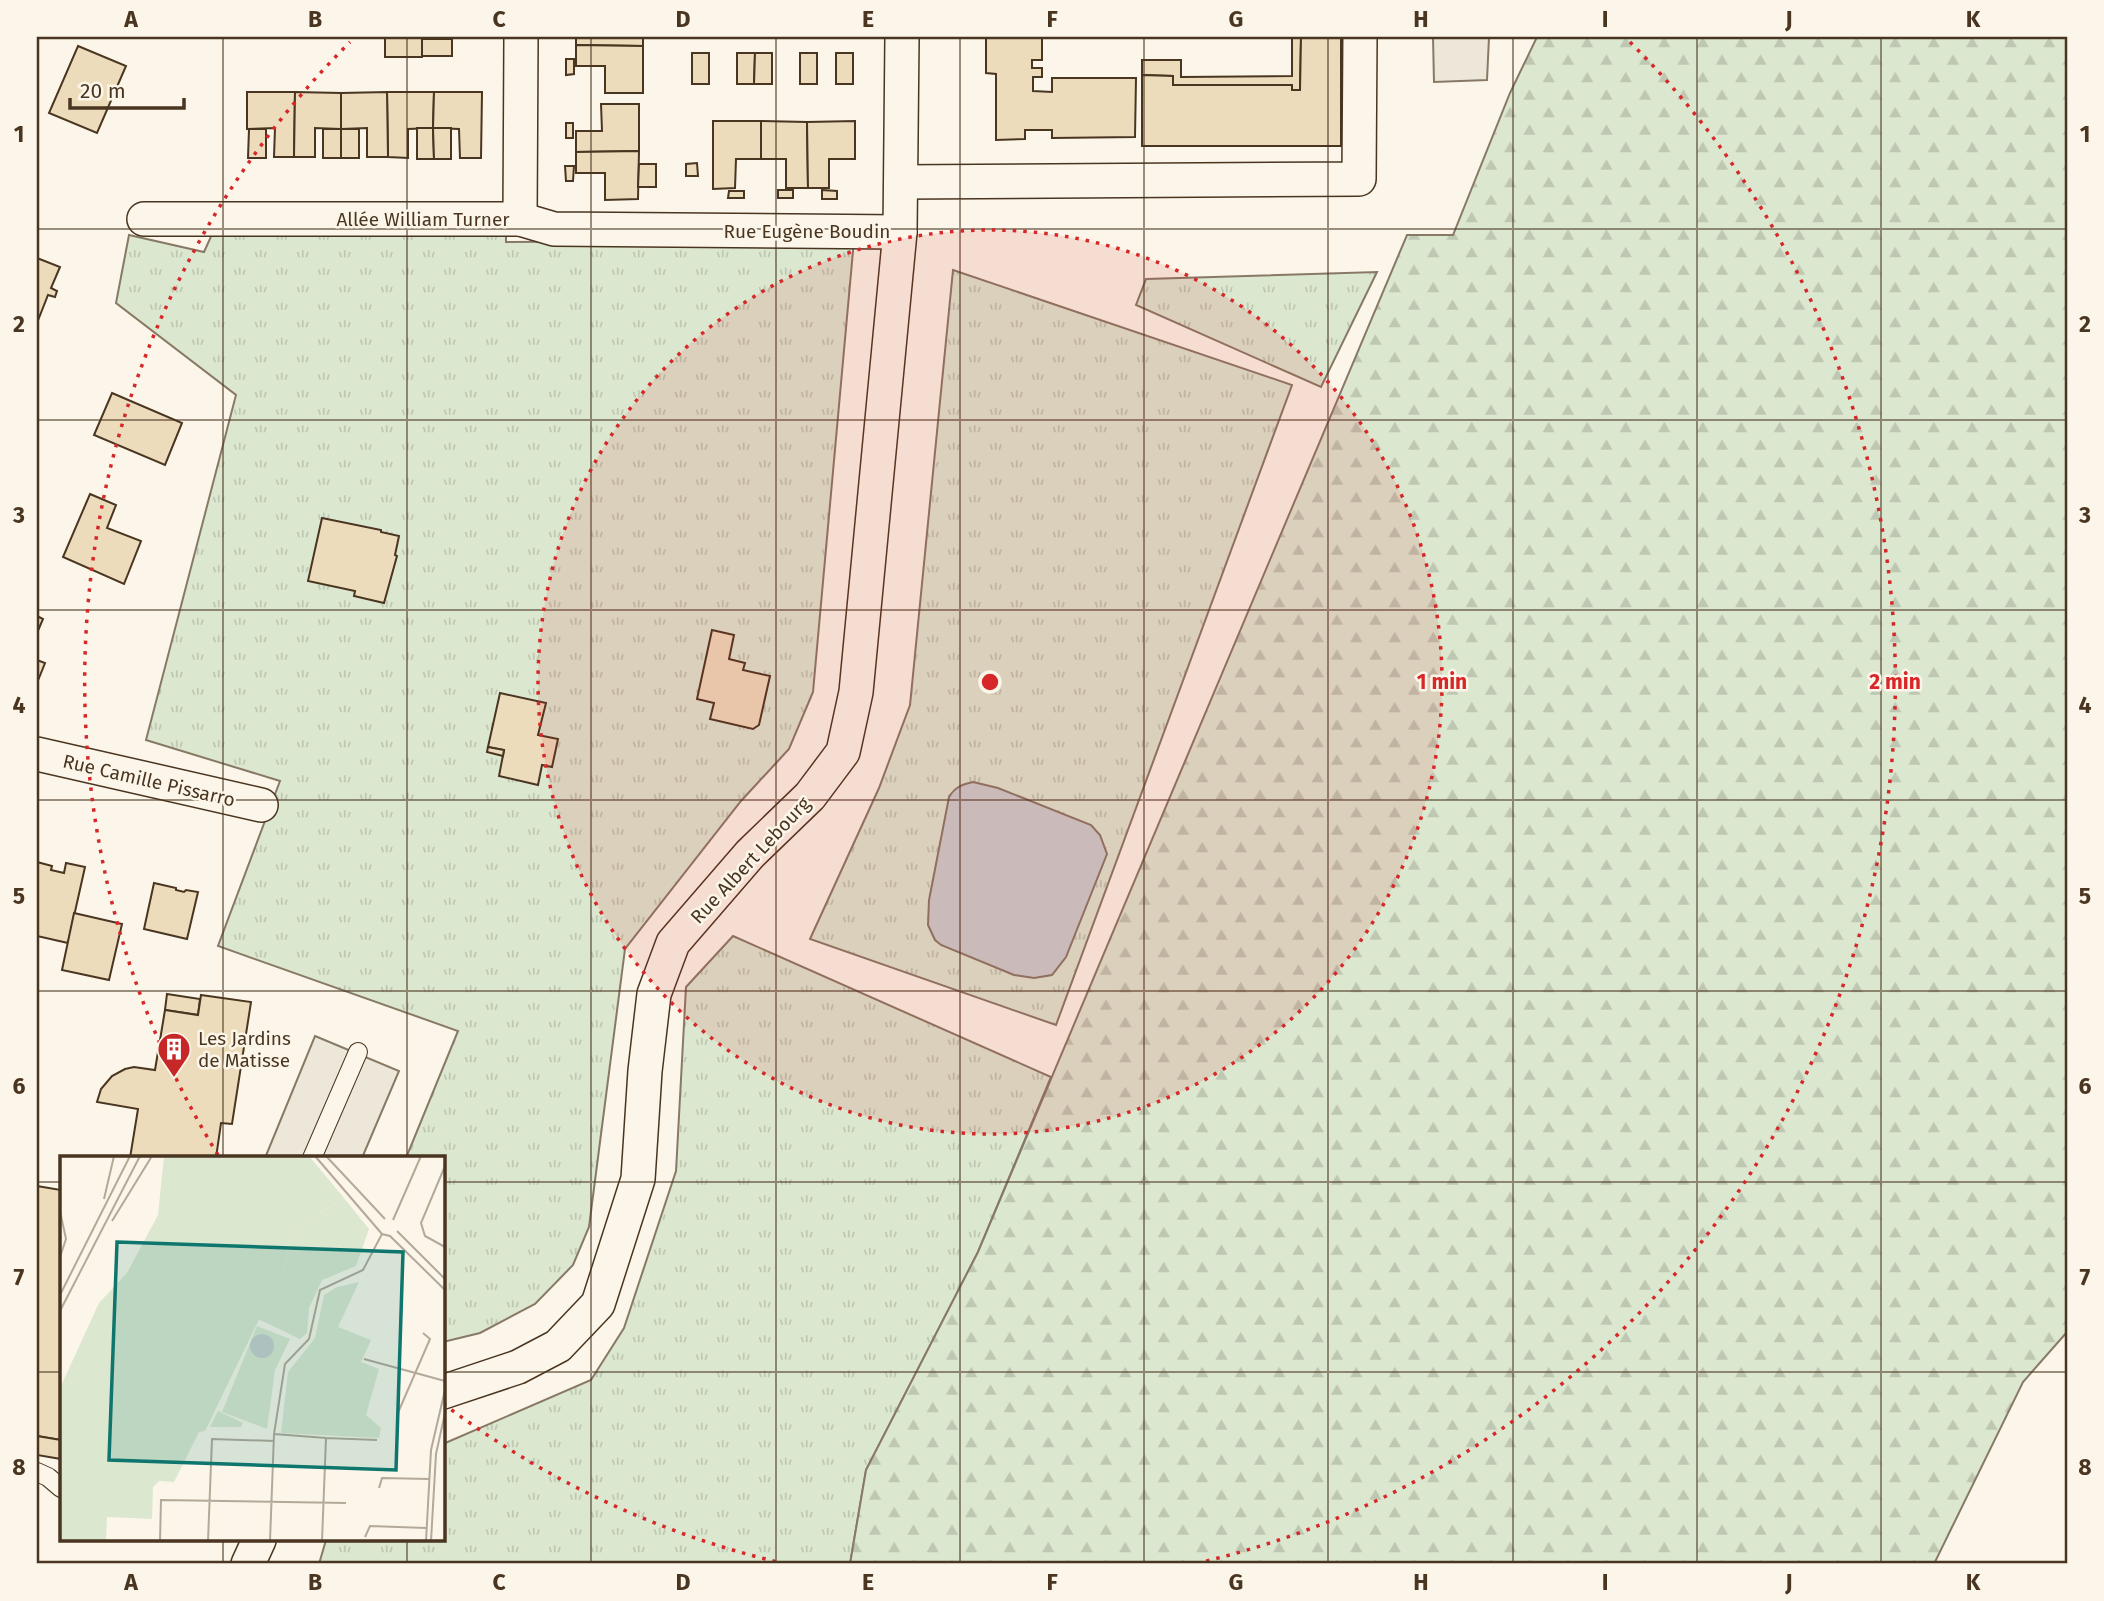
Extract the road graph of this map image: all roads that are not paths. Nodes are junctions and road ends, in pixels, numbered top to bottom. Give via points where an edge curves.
1 (521, 37) edge
2 (902, 37) edge
3 (1360, 37) edge
4 (901, 182) junction
5 (144, 219) dead end
6 (520, 219) junction
7 (900, 232) junction
8 (37, 754) edge
9 (261, 805) dead end
10 (358, 1052) dead end
11 (313, 1156) edge
12 (444, 1392) edge
13 (37, 1472) edge
14 (60, 1487) edge
15 (258, 1542) edge
16 (248, 1564) edge

1 - 6 street, Allée William Turner
2 - 4 street, Rue Eugène Boudin
3 - 4 street via 1359,178
4 - 7 street, Rue Eugène Boudin
5 - 6 street, Allée William Turner
6 - 7 street, Rue Eugène Boudin via 554,229
7 - 12 street, Rue Albert Lebourg via 856,692 843,752 810,796 750,854 673,943 654,994 638,1179 598,1304 558,1346 518,1367
8 - 9 street, Rue Camille Pissarro
10 - 11 lane
13 - 14 lane
15 - 16 street

